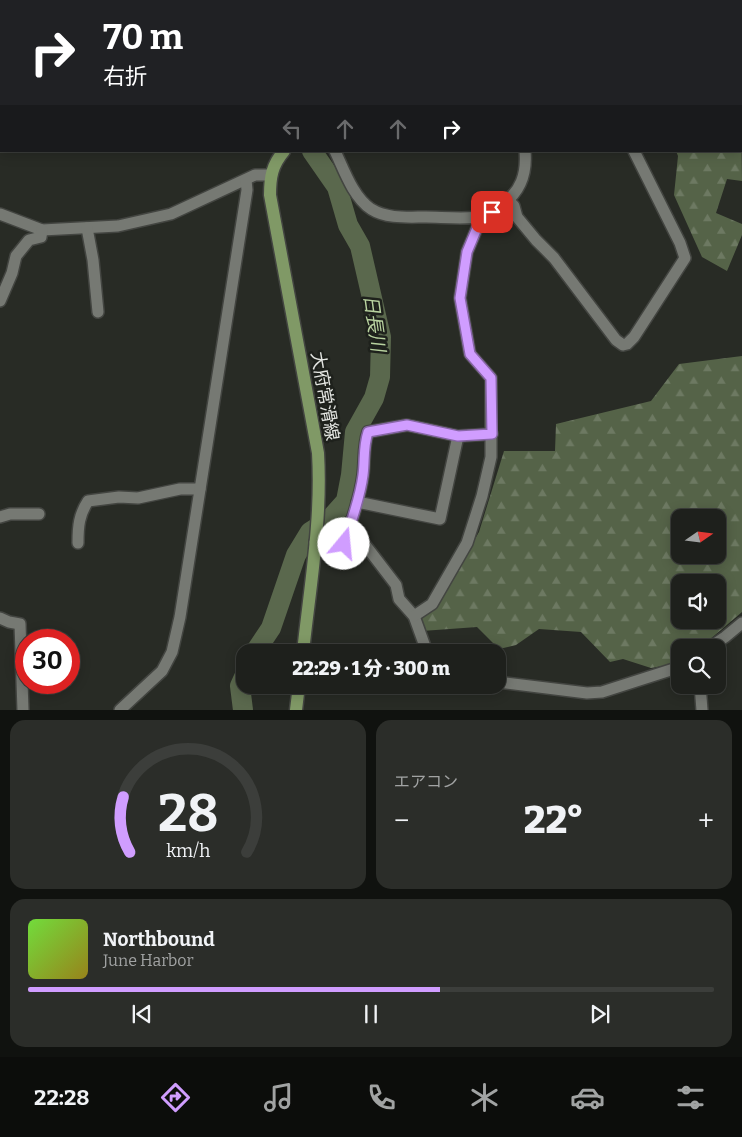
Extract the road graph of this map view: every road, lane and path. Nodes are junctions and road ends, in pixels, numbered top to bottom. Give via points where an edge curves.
1 (283, 152) edge
2 (336, 152) edge
3 (524, 152) edge
4 (634, 152) edge
5 (270, 175) junction
6 (246, 180) junction
7 (508, 200) junction
8 (0, 214) edge
9 (482, 216) junction
10 (87, 228) junction
11 (42, 230) junction
12 (0, 301) edge
13 (98, 312) dead end
14 (492, 434) junction
15 (458, 436) junction
16 (200, 489) junction
17 (357, 502) junction
18 (39, 514) dead end
19 (0, 517) edge
20 (350, 525) junction
21 (317, 532) junction
22 (78, 542) dead end
23 (414, 616) junction
24 (0, 618) edge
25 (742, 622) edge
26 (723, 639) edge
27 (303, 644) edge
28 (424, 644) edge
29 (671, 670) edge
30 (506, 683) edge
31 (298, 694) edge
32 (701, 694) edge
33 (23, 710) edge
34 (120, 710) edge
35 (296, 710) edge
36 (702, 710) edge

1 - 5 main road
2 - 9 street via 357,195 379,214
3 - 7 street via 523,179
4 - 7 street via 685,258 627,344 616,340 554,258 517,217
5 - 6 street via 255,175
5 - 21 main road, 大府常滑線 via 274,219 318,453
6 - 10 street via 171,214 118,226
6 - 16 street
7 - 9 street
8 - 11 street
9 - 14 street via 467,252 460,298 470,354 491,378
10 - 11 street
10 - 13 street
11 - 12 street via 41,238 29,240 16,256
14 - 15 street
14 - 23 street via 490,465 467,543 432,604
15 - 17 street via 407,425 368,432
15 - 17 street via 440,519
16 - 22 street via 88,501 80,515
16 - 34 street via 172,652 162,670
17 - 20 street
18 - 19 street
20 - 21 street via 344,544
20 - 23 street via 396,585 400,600
21 - 27 main road, 大府常滑線
23 - 28 street
24 - 33 street via 20,624
25 - 26 street
29 - 30 street via 602,692
31 - 35 main road
32 - 36 street

